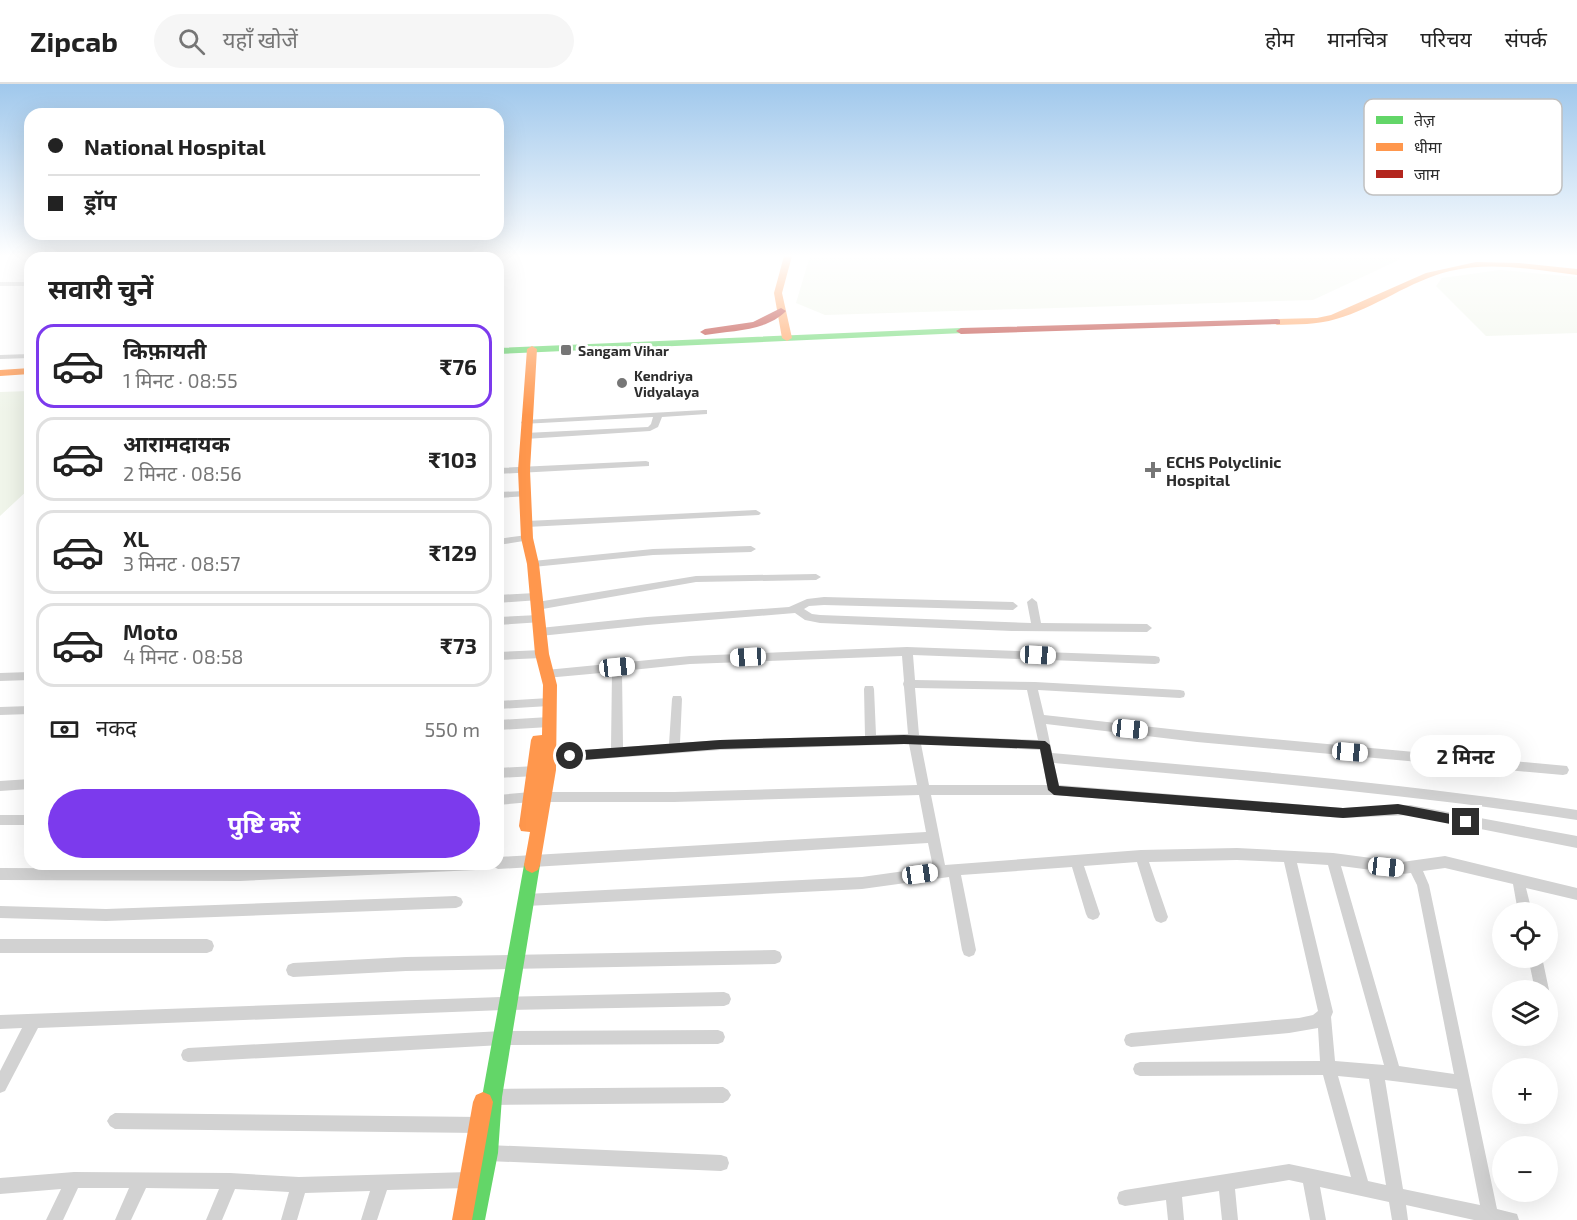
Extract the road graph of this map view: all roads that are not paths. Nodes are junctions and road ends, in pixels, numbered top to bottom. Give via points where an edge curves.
1 (789, 309) edge
2 (1352, 309) edge
3 (781, 311) joint
4 (705, 332) junction
5 (791, 335) junction
6 (504, 344) edge
7 (532, 349) junction
8 (504, 351) edge
9 (24, 356) edge
10 (0, 357) edge
11 (24, 371) edge
12 (0, 373) edge
13 (24, 379) edge
14 (0, 380) edge
15 (704, 412) dead end
16 (658, 415) junction
17 (525, 429) junction
18 (646, 464) dead end
19 (524, 470) junction
20 (504, 471) edge
21 (526, 494) junction
22 (504, 495) edge
23 (756, 513) dead end
24 (527, 531) junction
25 (504, 540) edge
26 (751, 549) dead end
27 (533, 564) junction
28 (816, 577) dead end
29 (504, 601) edge
30 (1032, 602) dead end
31 (1013, 606) dead end
32 (798, 610) junction
33 (538, 614) junction
34 (504, 620) edge
35 (1037, 627) junction
36 (1147, 628) dead end
37 (907, 651) junction
38 (543, 654) junction
39 (504, 656) edge
40 (1155, 660) dead end
41 (617, 667) junction
42 (546, 674) junction
43 (24, 676) edge
44 (0, 677) edge
45 (908, 684) junction
46 (1032, 687) junction
47 (869, 689) dead end
48 (1180, 694) dead end
49 (677, 699) dead end
50 (544, 702) junction
51 (504, 705) edge
52 (24, 710) edge
53 (0, 711) edge
54 (1040, 719) junction
55 (544, 722) junction
56 (504, 725) edge
57 (914, 739) junction
58 (871, 740) junction
59 (1045, 745) junction
60 (674, 748) junction
61 (617, 753) junction
62 (547, 758) junction
63 (1048, 758) junction
64 (1563, 770) dead end
65 (536, 771) junction
66 (504, 773) edge
67 (24, 784) edge
68 (0, 786) edge
69 (923, 790) junction
70 (1054, 790) junction
71 (537, 797) junction
72 (504, 800) edge
73 (1577, 815) edge
74 (0, 820) edge
75 (24, 820) edge
76 (933, 837) junction
77 (1577, 842) edge
78 (1141, 856) junction
79 (1289, 856) junction
80 (1333, 859) junction
81 (1076, 861) junction
82 (527, 862) junction
83 (504, 863) edge
84 (1415, 868) junction
85 (334, 870) edge
86 (954, 870) junction
87 (940, 872) junction
88 (0, 874) edge
89 (1518, 879) junction
90 (1577, 894) edge
91 (526, 900) junction
92 (456, 902) dead end
93 (1523, 902) edge
94 (0, 912) edge
95 (1093, 914) dead end
96 (1161, 917) dead end
97 (0, 946) edge
98 (207, 946) dead end
99 (969, 950) dead end
100 (775, 957) dead end
101 (512, 962) junction
102 (293, 970) dead end
103 (724, 999) dead end
104 (504, 1004) junction
105 (1324, 1018) junction
106 (34, 1021) junction
107 (0, 1022) edge
108 (718, 1037) dead end
109 (497, 1039) junction
110 (1131, 1040) dead end
111 (188, 1055) dead end
112 (1328, 1068) junction
113 (1140, 1070) dead end
114 (1376, 1073) junction
115 (1395, 1073) junction
116 (1464, 1083) junction
117 (0, 1086) edge
118 (723, 1095) dead end
119 (492, 1097) junction
120 (115, 1121) dead end
121 (485, 1125) junction
122 (488, 1153) junction
123 (721, 1163) dead end
124 (1310, 1176) junction
125 (74, 1180) junction
126 (141, 1180) junction
127 (476, 1180) junction
128 (230, 1181) junction
129 (1226, 1182) junction
130 (381, 1183) junction
131 (299, 1185) junction
132 (0, 1186) edge
133 (1361, 1186) junction
134 (1173, 1191) junction
135 (1395, 1193) junction
136 (1125, 1198) dead end
137 (1461, 1214) edge
138 (1490, 1214) junction
139 (54, 1220) edge
140 (123, 1220) edge
141 (214, 1220) edge
142 (289, 1220) edge
143 (369, 1220) edge
144 (462, 1220) edge
145 (475, 1220) edge
146 (1176, 1220) edge
147 (1230, 1220) edge
148 (1318, 1220) edge
149 (1400, 1220) edge
150 (1510, 1220) edge

1 - 5 main road
2 - 5 main road via 1317,321
3 - 4 main road via 767,323
3 - 5 main road
4 - 5 main road
4 - 6 main road
5 - 7 main road
7 - 8 main road
7 - 17 main road
9 - 10 street
11 - 12 main road
13 - 14 main road
15 - 16 street
16 - 17 street
16 - 17 street via 650,429
17 - 19 main road
18 - 19 street
19 - 20 street
19 - 21 main road
21 - 22 street
21 - 24 main road
23 - 24 street
24 - 25 street
24 - 27 main road
26 - 27 street via 653,552
27 - 33 main road
28 - 33 street via 696,579
29 - 33 street
30 - 35 street
31 - 32 street via 824,601 807,603
32 - 33 street
32 - 35 street via 811,618
33 - 34 street
33 - 38 main road
35 - 36 street
37 - 40 street
37 - 41 street
37 - 45 street
38 - 39 street
38 - 42 main road
41 - 42 street
41 - 61 street
42 - 50 main road via 540,687
43 - 44 street
45 - 46 street
45 - 57 street
46 - 48 street
46 - 54 street
47 - 58 street
49 - 60 street
50 - 51 street
50 - 55 main road
52 - 53 street
54 - 59 street
54 - 64 street
55 - 56 street
55 - 62 main road
55 - 65 main road
57 - 58 street
57 - 59 street
57 - 69 street
58 - 60 street
59 - 63 street
60 - 61 street
61 - 62 street
62 - 71 main road
63 - 70 street
63 - 73 street via 1383,789 1511,803
65 - 66 street
65 - 71 main road
67 - 68 street
69 - 70 street
69 - 71 street
69 - 76 street
70 - 77 street via 1343,813 1410,810
71 - 72 street
71 - 82 main road
74 - 75 street
76 - 82 street
76 - 87 street
78 - 79 street
78 - 81 street
78 - 96 street
79 - 80 street
79 - 105 street via 1326,1012
80 - 84 street
80 - 115 street
81 - 86 street
81 - 95 street
82 - 83 street
82 - 91 main road
82 - 101 main road
84 - 89 street via 1433,862 1451,863
84 - 116 street via 1423,885
85 - 88 street
86 - 87 street
86 - 99 street
87 - 91 street via 862,883
89 - 90 street
89 - 93 street
91 - 101 main road
92 - 94 street via 106,915
97 - 98 street
100 - 101 street
101 - 102 street
101 - 104 main road
103 - 104 street
104 - 106 street
104 - 109 main road
105 - 110 street via 1289,1026
105 - 112 street
106 - 107 street
106 - 117 street
108 - 109 street
109 - 111 street
109 - 119 main road
109 - 121 main road
112 - 113 street
112 - 114 street
112 - 133 street
114 - 115 street
114 - 135 street
115 - 116 street
116 - 138 street
118 - 119 street
119 - 121 main road
120 - 121 street
121 - 122 main road
121 - 127 main road
122 - 123 street
122 - 127 main road
124 - 129 street via 1289,1172
124 - 133 street
124 - 148 street
125 - 126 street
125 - 132 street
125 - 139 street
126 - 128 street
126 - 140 street
127 - 130 street
127 - 144 main road
127 - 145 main road
128 - 131 street
128 - 141 street
129 - 134 street
129 - 147 street
130 - 131 street
130 - 143 street
131 - 142 street
133 - 135 street
134 - 136 street
134 - 146 street
135 - 137 street
135 - 149 street
137 - 138 street
138 - 150 street

